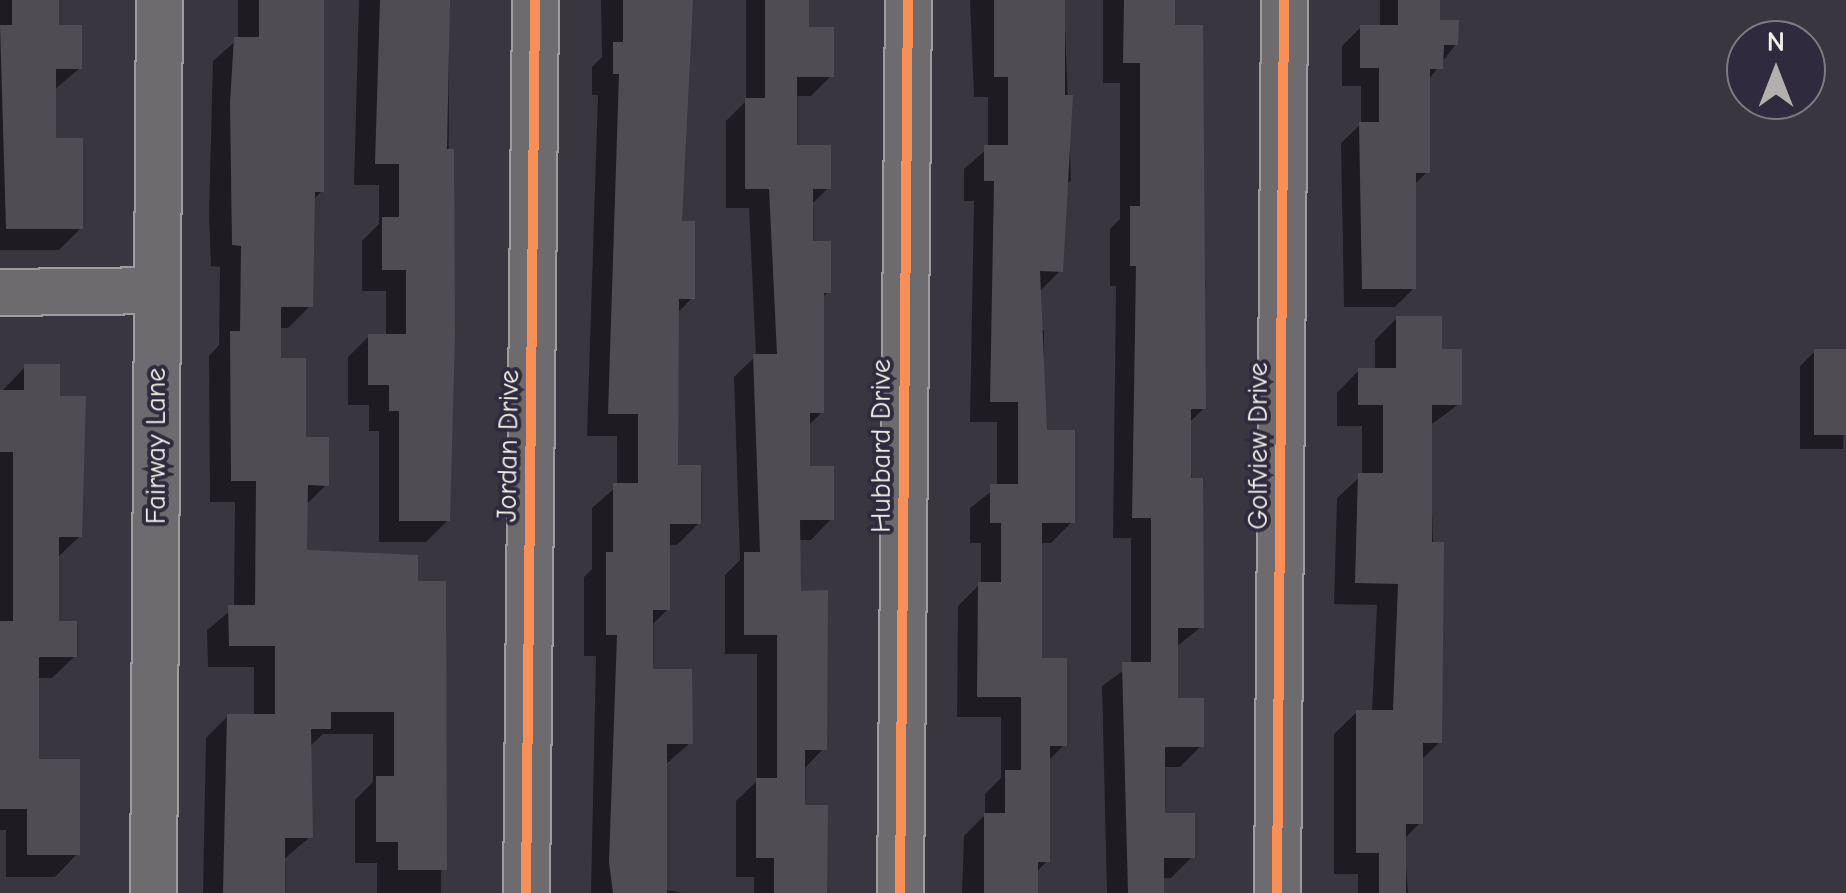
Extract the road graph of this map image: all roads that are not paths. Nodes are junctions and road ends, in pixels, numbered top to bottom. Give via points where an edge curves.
1 (159, 0) edge
2 (535, 0) edge
3 (908, 0) edge
4 (1284, 0) edge
5 (156, 290) junction
6 (0, 292) edge
7 (153, 893) edge
8 (526, 893) edge
9 (900, 893) edge
10 (1276, 893) edge

1 - 5 street, Fairway Lane
2 - 8 street, Jordan Drive
3 - 9 street, Hubbard Drive
4 - 10 street, Golfview Drive
5 - 6 street
5 - 7 street, Fairway Lane

